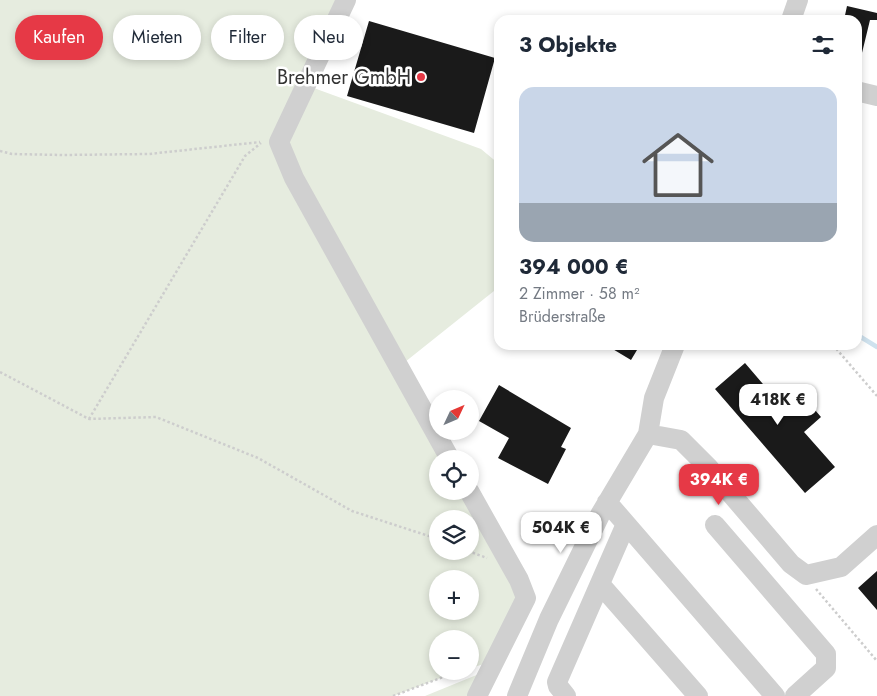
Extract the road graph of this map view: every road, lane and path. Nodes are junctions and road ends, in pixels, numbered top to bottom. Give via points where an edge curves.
1 (346, 0) edge
2 (798, 0) edge
3 (793, 15) edge
4 (862, 92) edge
5 (877, 96) edge
6 (270, 142) junction
7 (0, 151) edge
8 (673, 350) edge
9 (837, 350) edge
10 (0, 372) edge
11 (877, 396) edge
12 (89, 419) junction
13 (648, 434) junction
14 (445, 450) edge
15 (474, 500) edge
16 (608, 502) junction
17 (626, 524) junction
18 (715, 525) dead end
19 (877, 535) edge
20 (429, 537) edge
21 (802, 571) junction
22 (600, 584) junction
23 (877, 660) edge
24 (435, 680) edge
25 (772, 694) edge
26 (393, 696) edge
27 (477, 696) edge
28 (517, 696) edge
29 (566, 696) edge
30 (698, 696) edge
31 (795, 696) edge

1 - 6 street
2 - 3 street
4 - 5 street
6 - 7 path via 149,154
6 - 12 path via 245,156
6 - 14 street via 307,202
8 - 13 street via 654,398
9 - 11 path
10 - 12 path
12 - 20 path via 156,417 258,458 352,511
13 - 16 street
13 - 21 street via 681,440 792,564
15 - 27 street via 526,598
16 - 17 street
16 - 28 street via 551,614
17 - 22 street
17 - 25 street
18 - 31 street via 826,654 826,668
19 - 21 street via 841,567 806,575
21 - 23 path
22 - 29 street via 557,682
22 - 30 street
24 - 26 path

